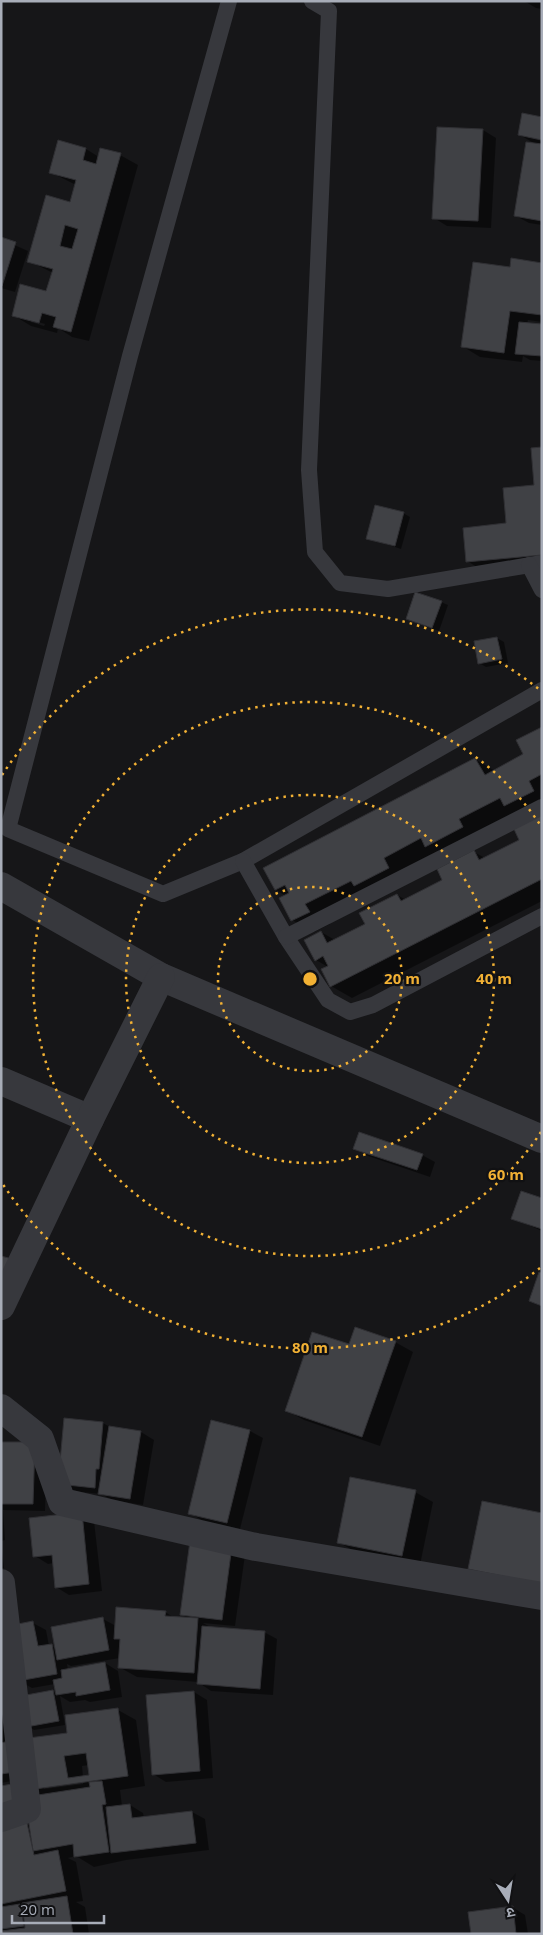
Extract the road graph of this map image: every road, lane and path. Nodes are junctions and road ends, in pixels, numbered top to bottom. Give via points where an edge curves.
1 (229, 1) edge
2 (312, 1) edge
3 (535, 564) edge
4 (542, 590) edge
5 (542, 690) edge
6 (542, 807) edge
7 (243, 861) junction
8 (1, 886) edge
9 (542, 916) edge
10 (286, 937) junction
11 (162, 977) junction
12 (1, 1081) edge
13 (90, 1119) junction
14 (542, 1140) edge
15 (1, 1306) edge
16 (1, 1408) edge
17 (1, 1583) edge
18 (542, 1596) edge
19 (1, 1818) edge

1 - 7 lane via 130,356 8,829 163,894
2 - 3 lane via 329,11 309,470 315,552 340,584 388,588
3 - 4 lane
5 - 7 lane
6 - 10 lane
7 - 10 lane
8 - 11 street
9 - 10 lane via 373,1005 350,1012 328,1000
11 - 13 street
11 - 14 street
12 - 13 street
13 - 15 street
16 - 18 street via 40,1439 62,1502 256,1547
17 - 19 street via 27,1808

